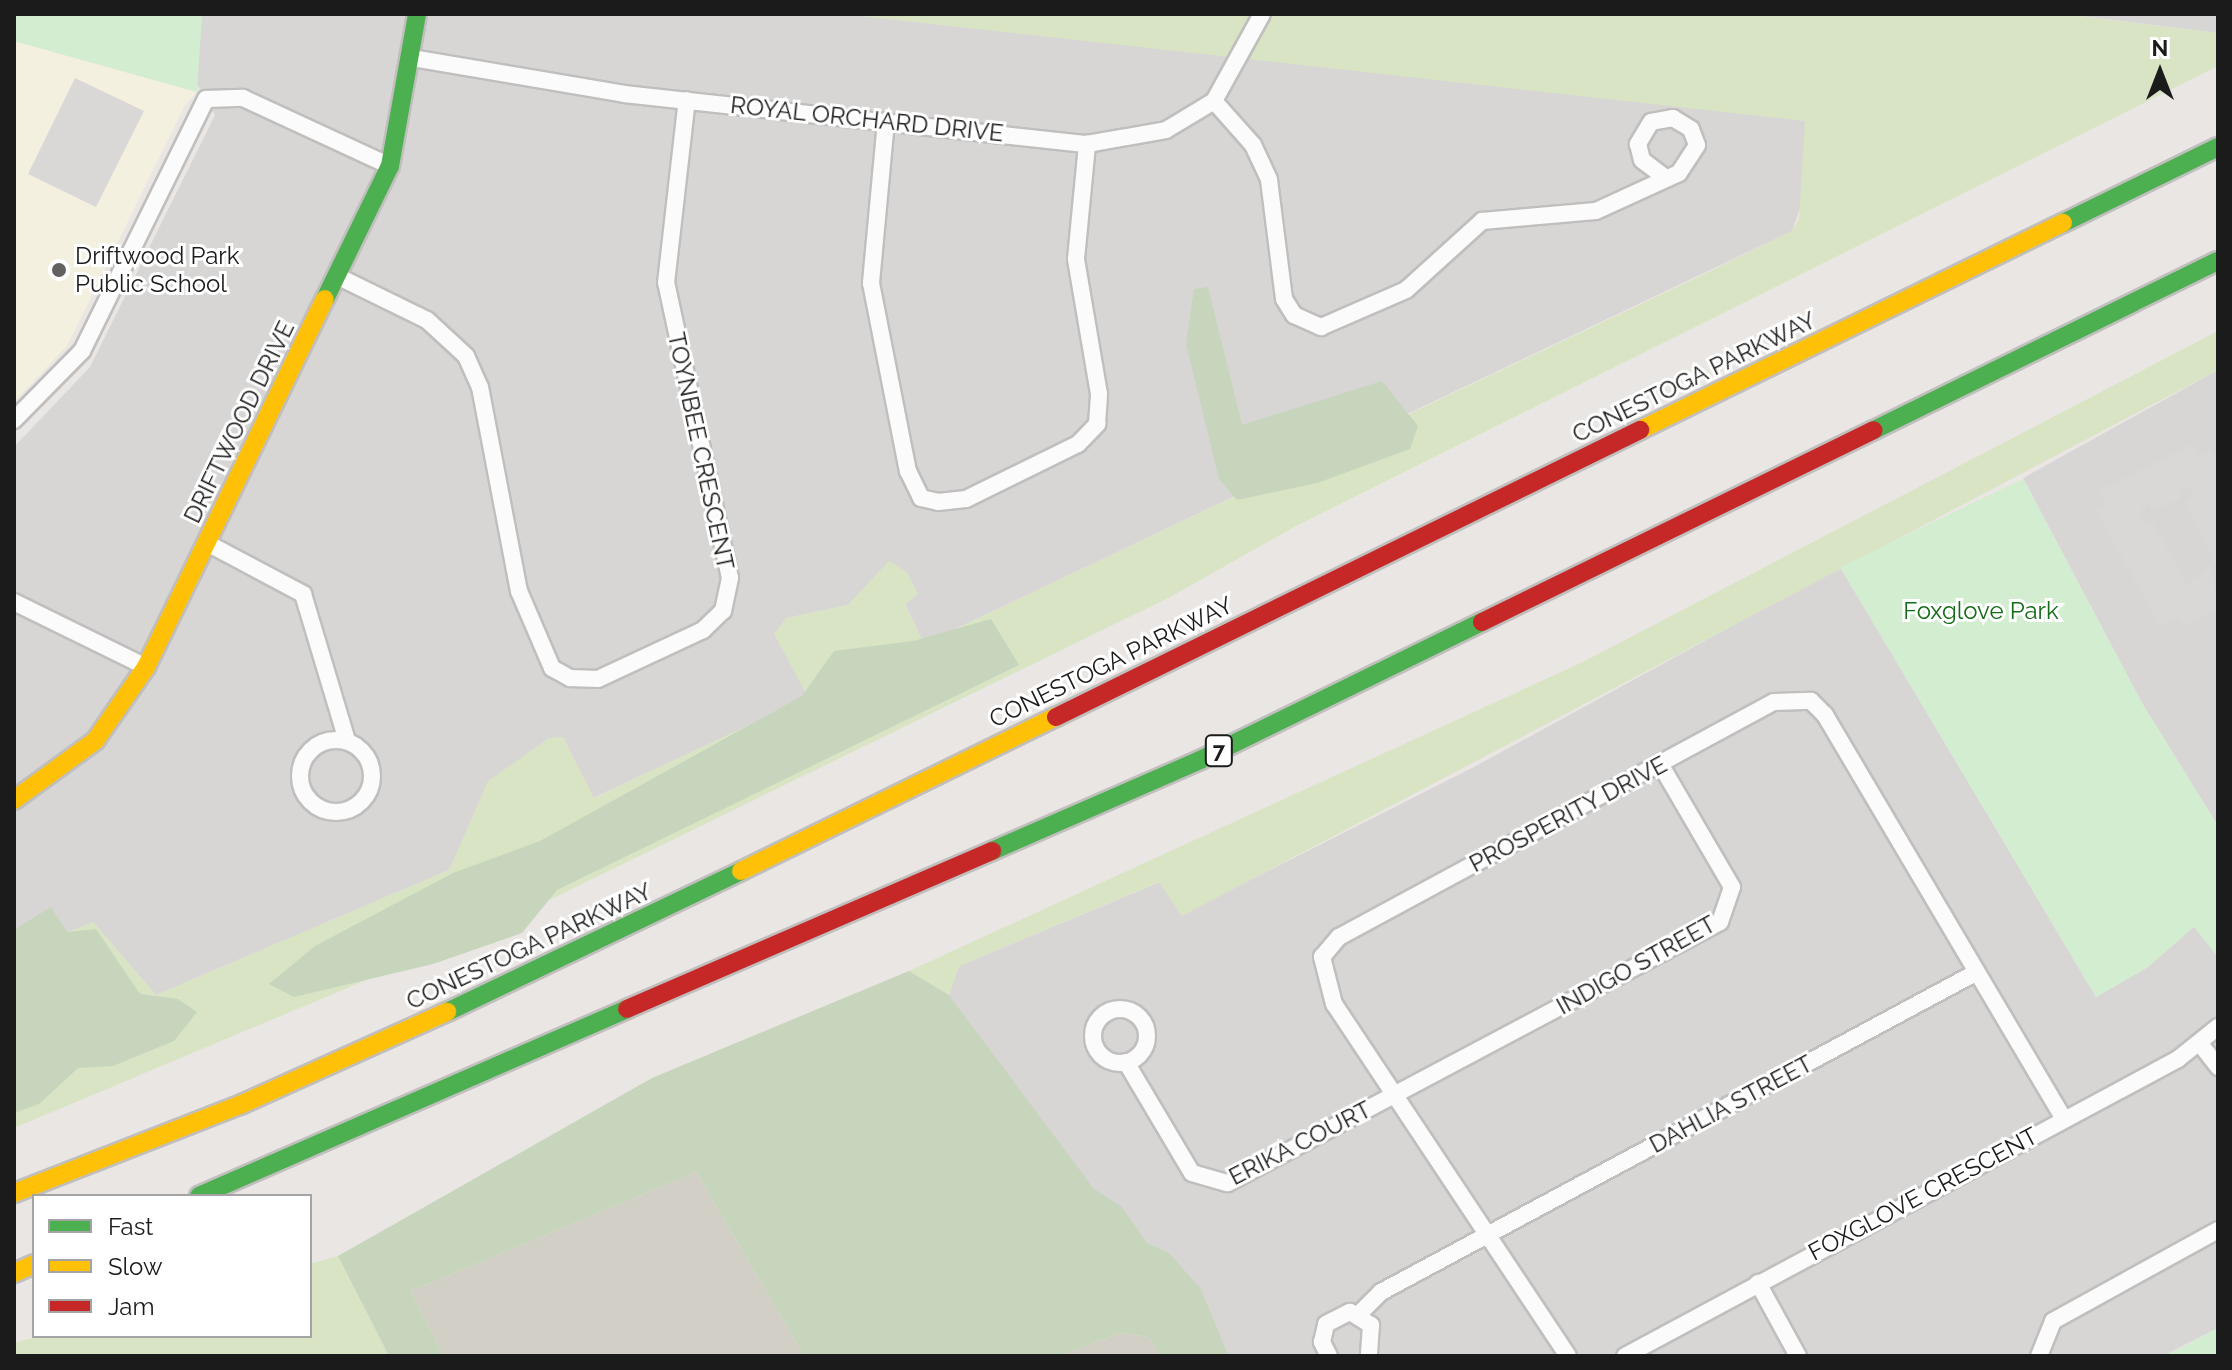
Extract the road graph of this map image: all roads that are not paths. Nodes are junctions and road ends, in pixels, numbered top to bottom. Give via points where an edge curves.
1 (417, 14) edge
2 (1262, 14) edge
3 (412, 58) junction
4 (687, 100) junction
5 (1214, 101) junction
6 (886, 121) junction
7 (1087, 144) junction
8 (2218, 147) edge
9 (390, 166) junction
10 (1662, 175) dead end
11 (2218, 261) edge
12 (337, 276) junction
13 (14, 420) edge
14 (207, 543) junction
15 (14, 602) edge
16 (146, 667) junction
17 (347, 741) junction
18 (1660, 764) junction
19 (14, 800) edge
20 (1977, 972) junction
21 (2218, 1027) edge
22 (2201, 1045) junction
23 (1126, 1062) dead end
24 (2218, 1067) edge
25 (1394, 1096) junction
26 (2063, 1118) junction
27 (14, 1193) edge
28 (204, 1194) edge
29 (2218, 1230) edge
30 (1484, 1235) junction
31 (1758, 1283) junction
32 (1359, 1314) junction
33 (1329, 1356) edge
34 (1369, 1356) edge
35 (1568, 1356) edge
36 (1625, 1356) edge
37 (1798, 1356) edge
38 (2039, 1356) edge

1 - 3 main road, DRIFTWOOD DRIVE
2 - 5 street, ROYAL ORCHARD DRIVE
3 - 4 street, ROYAL ORCHARD DRIVE
3 - 9 main road, DRIFTWOOD DRIVE
4 - 6 street, ROYAL ORCHARD DRIVE
4 - 12 street, TOYNBEE CRESCENT via 666,283 730,578 723,611 703,630 598,679 570,678 552,668 519,591 480,387 466,356 427,320
5 - 7 street, ROYAL ORCHARD DRIVE via 1166,130
5 - 10 street via 1253,145 1269,180 1284,299 1294,315 1321,327 1406,290 1482,221 1596,211
6 - 7 street, ROYAL ORCHARD DRIVE
6 - 7 street via 871,283 908,471 921,498 938,502 966,499 1078,444 1097,424 1099,394 1076,259
8 - 27 main road, CONESTOGA PARKWAY via 506,986 242,1104
9 - 12 main road, DRIFTWOOD DRIVE
9 - 13 street via 243,98 206,99 82,351
11 - 28 main road, 7 via 1200,760
12 - 14 main road, DRIFTWOOD DRIVE
14 - 16 main road, DRIFTWOOD DRIVE
14 - 17 street via 303,594
15 - 16 street
16 - 19 main road, DRIFTWOOD DRIVE via 95,741
17 - 17 street via 300,765 299,789 308,804 327,810 369,788 370,755
18 - 20 street, PROSPERITY DRIVE via 1774,702 1811,701
18 - 25 street, INDIGO STREET via 1732,887 1720,922
18 - 25 street, PROSPERITY DRIVE via 1331,944 1322,957 1326,990
20 - 26 street, PROSPERITY DRIVE
20 - 30 street, DAHLIA STREET
21 - 22 street, FOXGLOVE CRESCENT
22 - 24 street
22 - 26 street, FOXGLOVE CRESCENT
23 - 25 street, ERIKA COURT via 1183,1161 1218,1184
25 - 30 street, PROSPERITY DRIVE
26 - 31 street, FOXGLOVE CRESCENT
29 - 38 street via 2053,1321
30 - 32 street, DAHLIA STREET via 1381,1292
30 - 35 street, PROSPERITY DRIVE
31 - 36 street, FOXGLOVE CRESCENT
31 - 37 street
32 - 33 street, DAHLIA STREET via 1341,1313 1326,1324 1322,1342
32 - 34 street via 1375,1333

